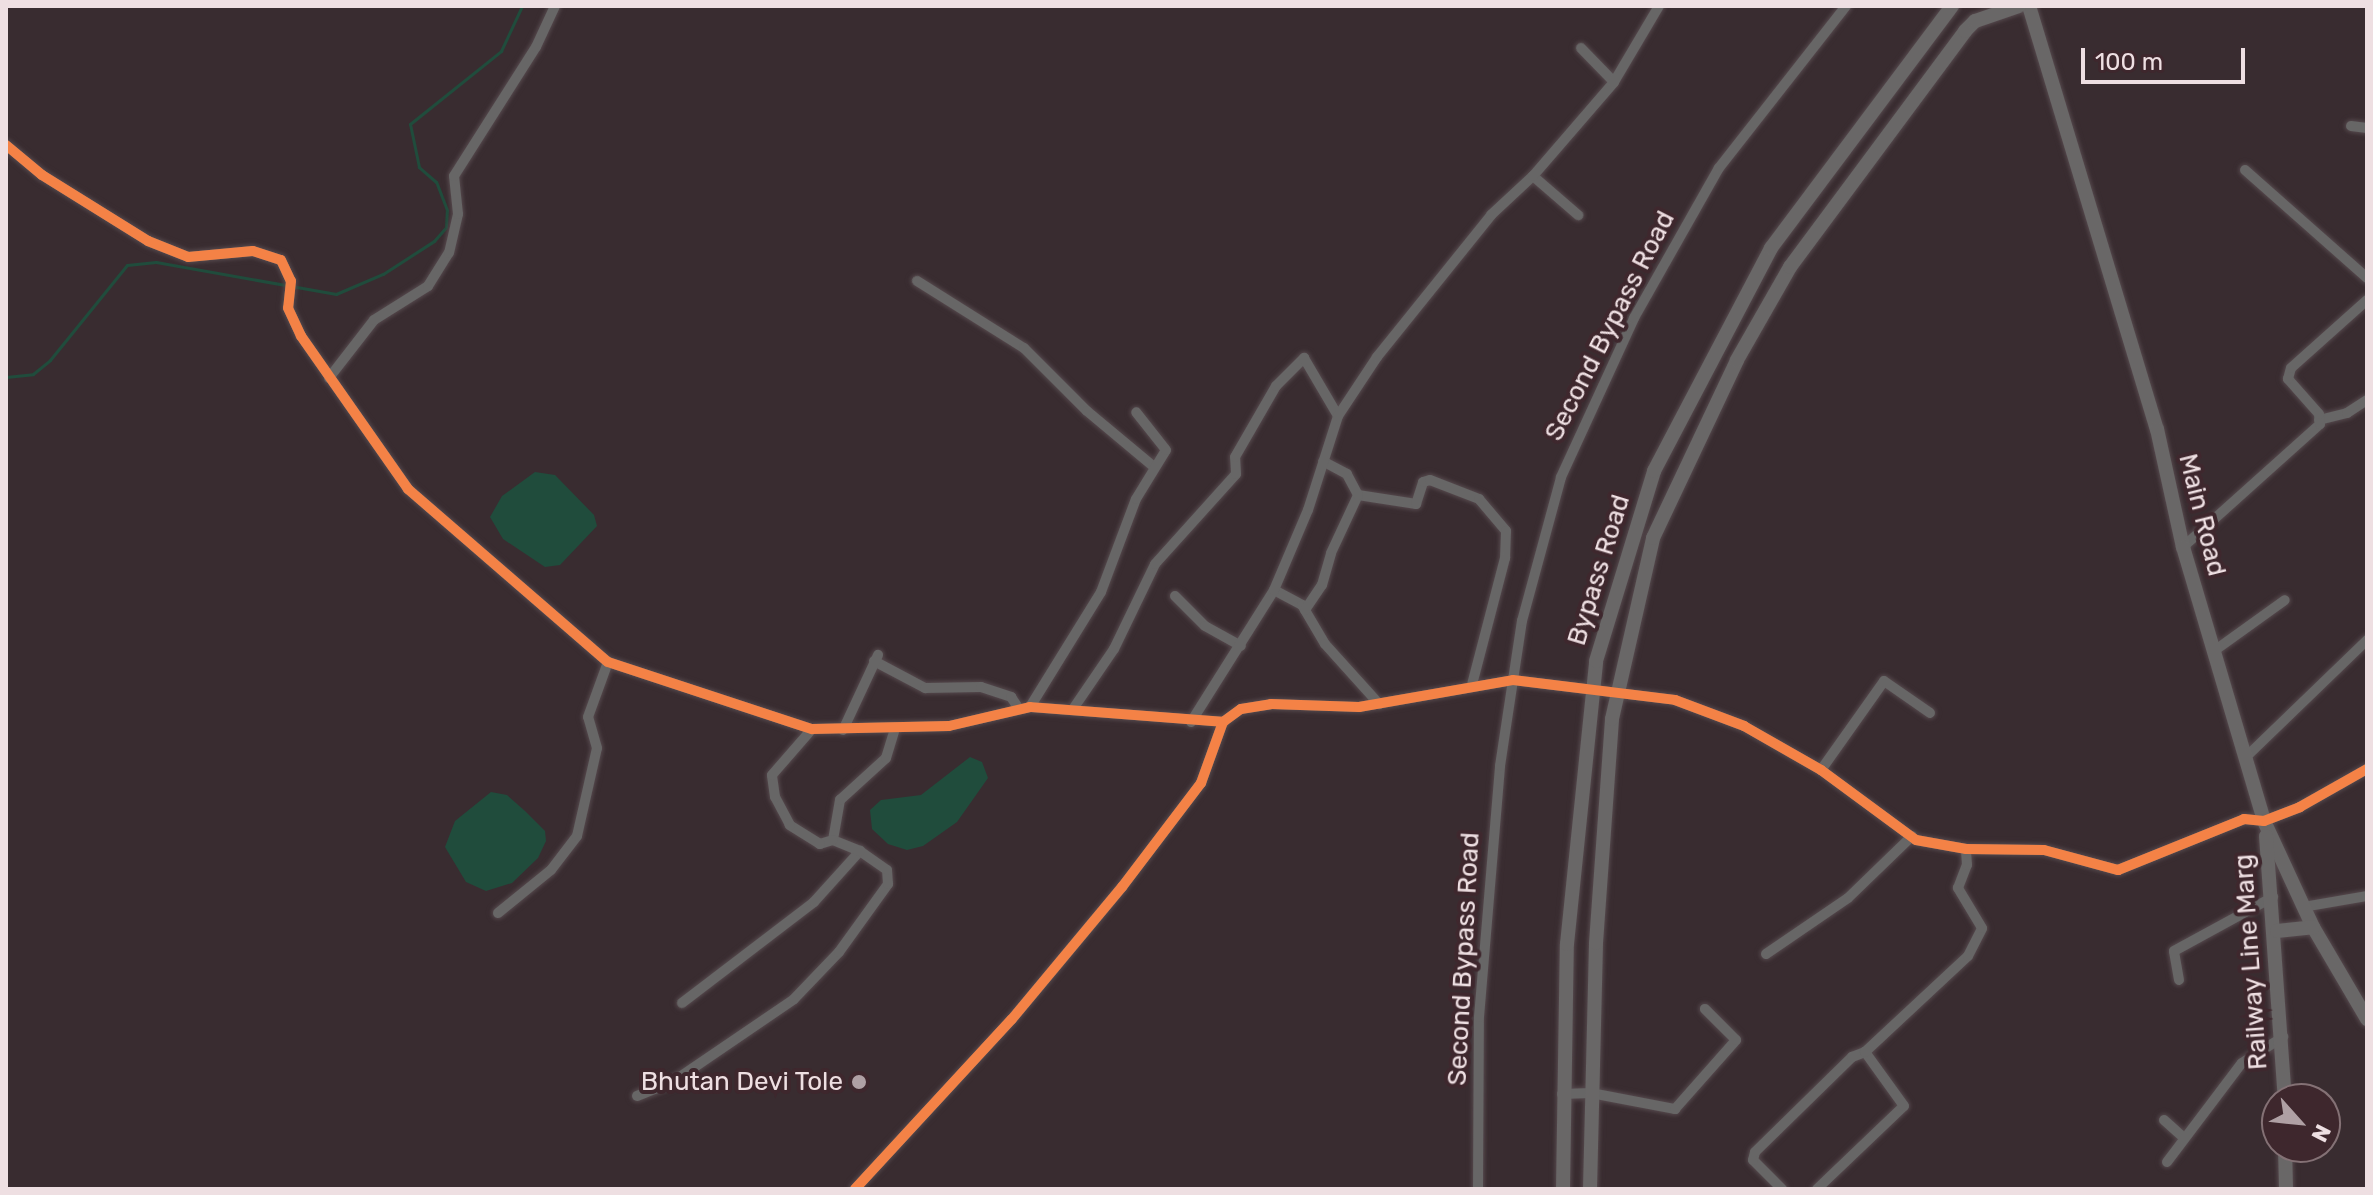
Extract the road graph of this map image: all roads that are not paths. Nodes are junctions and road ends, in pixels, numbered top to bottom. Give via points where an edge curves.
1 (555, 6) edge
2 (1659, 6) edge
3 (1846, 6) edge
4 (1952, 6) edge
5 (2019, 6) edge
6 (2029, 6) edge
7 (1925, 45) junction
8 (1581, 48) dead end
9 (1946, 58) junction
10 (1614, 82) junction
11 (2351, 126) dead end
12 (2367, 128) edge
13 (6, 145) edge
14 (2245, 170) dead end
15 (1533, 176) junction
16 (1578, 215) dead end
17 (2367, 278) edge
18 (917, 281) dead end
19 (2367, 300) edge
20 (1714, 349) junction
21 (1737, 360) junction
22 (329, 378) junction
23 (2365, 405) edge
24 (1136, 412) dead end
25 (1338, 416) junction
26 (2319, 420) junction
27 (1323, 461) junction
28 (1153, 466) junction
29 (1358, 495) junction
30 (2183, 547) junction
31 (1274, 590) junction
32 (1175, 596) dead end
33 (2285, 600) dead end
34 (1305, 610) junction
35 (2367, 640) edge
36 (1241, 646) junction
37 (2214, 651) junction
38 (608, 662) junction
39 (1513, 680) junction
40 (1472, 685) junction
41 (1592, 689) junction
42 (1615, 694) junction
43 (1379, 704) junction
44 (1024, 708) junction
45 (1073, 709) junction
46 (1930, 713) dead end
47 (1191, 722) junction
48 (1223, 722) junction
49 (895, 728) junction
50 (812, 729) junction
51 (843, 730) junction
52 (2247, 756) junction
53 (2367, 769) edge
54 (1821, 770) junction
55 (2264, 821) junction
56 (1912, 836) junction
57 (833, 840) junction
58 (1966, 849) junction
59 (860, 851) junction
60 (2367, 896) edge
61 (2273, 897) junction
62 (2303, 907) junction
63 (498, 913) dead end
64 (2313, 927) junction
65 (2277, 931) junction
66 (1766, 954) dead end
67 (2179, 980) dead end
68 (682, 1003) dead end
69 (1705, 1009) dead end
70 (2367, 1019) edge
71 (2283, 1037) junction
72 (1865, 1052) junction
73 (2284, 1083) edge
74 (1591, 1093) junction
75 (1562, 1094) junction
76 (637, 1096) dead end
77 (2164, 1120) dead end
78 (2184, 1138) junction
79 (2167, 1162) dead end
80 (2285, 1163) edge
81 (855, 1189) edge
82 (1478, 1189) edge
83 (1563, 1189) edge
84 (1590, 1189) edge
85 (1782, 1189) edge
86 (1817, 1189) edge
87 (2286, 1189) edge

1 - 22 street via 536,47 454,176 458,214 449,253 428,286 374,320
2 - 10 street
3 - 39 street, Second Bypass Road via 1719,168 1601,382 1561,477 1522,621
4 - 7 main road, Bypass Road
5 - 9 main road, Bypass Road via 1975,21
6 - 30 main road, Main Road via 2153,418
7 - 9 main road
7 - 20 main road, Bypass Road via 1771,248
8 - 10 street
9 - 21 main road, Bypass Road via 1790,267
10 - 15 street
11 - 12 street
13 - 22 street via 42,175 148,241 188,257 271,252 291,281 288,308
14 - 17 street
15 - 16 street
15 - 25 street via 1481,227 1377,357
18 - 28 street via 1024,348
19 - 26 street via 2291,368 2288,379
20 - 21 main road
20 - 41 main road, Bypass Road via 1654,471
21 - 42 main road, Bypass Road via 1653,538
22 - 38 street via 408,489
23 - 26 street
24 - 28 street via 1164,443 1166,450
25 - 27 street
25 - 45 street via 1304,358 1276,386 1235,457 1236,474 1155,564 1114,649
26 - 30 street via 2288,456
27 - 29 street via 1347,474
27 - 31 street
28 - 44 street via 1101,592
29 - 34 street via 1322,585
29 - 40 street via 1416,504 1423,482 1430,480 1479,499 1506,531 1505,558
30 - 37 main road, Main Road
31 - 34 street
31 - 36 street
32 - 36 street via 1205,626
33 - 37 street
34 - 43 street via 1325,644
35 - 52 street
36 - 47 street
37 - 52 main road, Main Road
38 - 50 street
38 - 63 street via 588,717 597,748 577,836 551,870
39 - 40 street
39 - 41 street
39 - 82 street, Second Bypass Road via 1484,930
40 - 43 street
41 - 42 street
41 - 75 main road, Bypass Road via 1567,944
42 - 54 street via 1675,700 1744,726
42 - 74 main road, Bypass Road
43 - 48 street via 1271,704 1241,709
44 - 45 street
44 - 49 street via 949,726
44 - 51 street via 1011,697 981,687 925,688 876,658
45 - 47 street
46 - 54 street via 1884,681
47 - 48 street
48 - 81 street via 1201,783 1122,887 1012,1019
49 - 51 street
49 - 57 street via 886,758 840,800
50 - 51 street
50 - 57 street via 772,775 775,797 790,825 810,840
52 - 55 main road, Main Road
53 - 55 street via 2347,784
54 - 56 street
55 - 58 street via 2244,819 2118,870 2021,847
55 - 61 main road, Railway Line Marg
55 - 62 main road, Main Road
56 - 58 street
56 - 66 street via 1848,898
57 - 59 street
58 - 72 street via 1967,865 1958,888 1982,928 1968,956
59 - 68 street via 814,902
59 - 76 street via 887,870 888,884 839,952 794,999 674,1081
60 - 62 street
61 - 65 main road, Railway Line Marg
61 - 67 street via 2174,951
62 - 64 main road, Main Road
64 - 65 main road
64 - 70 main road, Main Road
65 - 71 main road, Railway Line Marg
69 - 74 street via 1736,1040 1675,1109
71 - 73 main road, Railway Line Marg
71 - 78 street via 2242,1063
72 - 85 street via 1852,1057 1755,1152 1753,1160
72 - 86 street via 1904,1106
74 - 75 street
74 - 84 main road, Bypass Road
75 - 83 main road, Bypass Road
77 - 78 street
78 - 79 street
80 - 87 main road

